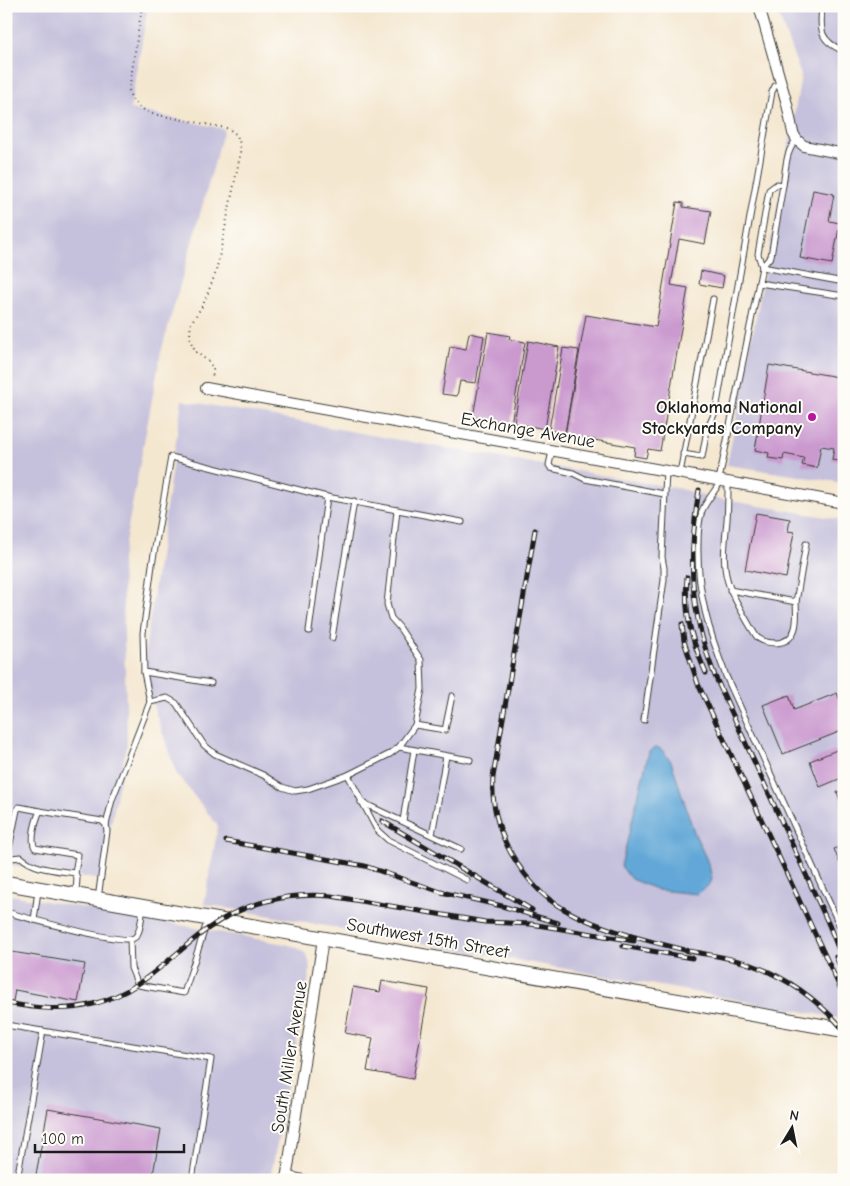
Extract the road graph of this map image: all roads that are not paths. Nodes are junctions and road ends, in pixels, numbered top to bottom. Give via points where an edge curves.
1 (759, 6) edge
2 (822, 6) edge
3 (844, 50) edge
4 (781, 83) junction
5 (797, 140) junction
6 (844, 154) edge
7 (783, 185) junction
8 (762, 267) junction
9 (844, 282) edge
10 (759, 283) junction
11 (844, 296) edge
12 (713, 299) dead end
13 (208, 389) road end
14 (552, 450) junction
15 (683, 454) junction
16 (666, 471) junction
17 (680, 474) junction
18 (723, 481) junction
19 (664, 494) junction
20 (327, 496) junction
21 (354, 502) junction
22 (844, 503) edge
23 (397, 510) junction
24 (462, 522) dead end
25 (806, 544) dead end
26 (730, 590) junction
27 (796, 602) junction
28 (309, 631) dead end
29 (332, 638) dead end
30 (144, 672) junction
31 (211, 683) dead end
32 (452, 696) dead end
33 (150, 702) junction
34 (644, 720) dead end
35 (414, 725) junction
36 (399, 747) junction
37 (414, 750) junction
38 (446, 756) junction
39 (470, 760) dead end
40 (348, 775) junction
41 (361, 802) junction
42 (40, 811) junction
43 (403, 821) junction
44 (106, 825) junction
45 (432, 835) junction
46 (461, 850) dead end
47 (6, 864) edge
48 (75, 873) junction
49 (467, 880) dead end
50 (6, 883) edge
51 (38, 889) junction
52 (76, 895) junction
53 (98, 899) junction
54 (143, 907) junction
55 (6, 912) edge
56 (209, 919) junction
57 (34, 920) junction
58 (844, 935) edge
59 (130, 939) junction
60 (323, 939) junction
61 (6, 1025) edge
62 (844, 1030) edge
63 (43, 1031) junction
64 (286, 1177) edge
65 (17, 1180) edge
66 (192, 1180) edge
67 (314, 1180) edge

1 - 4 street
2 - 3 lane via 823,37 832,46
4 - 5 street
4 - 15 lane via 772,92 716,410 702,458
5 - 6 street via 814,149
5 - 7 lane via 789,152
7 - 8 lane via 771,256
7 - 8 lane via 777,184 769,190 758,254
8 - 9 lane
8 - 10 lane
10 - 11 lane
10 - 18 lane
12 - 15 lane
13 - 14 street, Exchange Avenue
14 - 16 street, Exchange Avenue
14 - 19 lane via 551,468 573,472 585,479
15 - 17 lane
16 - 17 street, Exchange Avenue
16 - 19 lane
17 - 18 street, Exchange Avenue
18 - 22 street, Exchange Avenue
18 - 26 lane via 724,558
18 - 58 lane via 706,504 699,524 698,566 705,616 726,676
19 - 34 lane via 664,580
20 - 21 lane
20 - 28 lane
20 - 30 lane via 171,457 152,565 144,633
21 - 23 lane
21 - 29 lane
23 - 24 lane
23 - 35 lane via 386,604 391,618 420,660 422,689
25 - 27 lane
26 - 27 lane
26 - 27 lane via 752,631 767,642 785,642 790,638 797,619
30 - 31 lane
30 - 33 lane
32 - 35 lane via 446,730
33 - 40 lane via 167,698 176,703 204,745 282,788 308,789
33 - 44 lane via 112,800
35 - 36 lane
36 - 37 lane
36 - 40 lane
37 - 38 lane
37 - 43 lane
38 - 39 lane
38 - 45 lane
40 - 41 lane
41 - 43 lane
41 - 49 lane via 377,830 388,840
42 - 44 lane via 102,821
42 - 47 lane via 17,810
42 - 48 lane via 33,844 35,848 78,855
43 - 45 lane
44 - 53 lane
45 - 46 lane
47 - 48 lane via 12,858 21,857 36,866
48 - 52 lane
50 - 51 main road, Southwest 15th Street
51 - 52 main road, Southwest 15th Street
51 - 57 lane
52 - 53 main road, Southwest 15th Street
53 - 54 main road, Southwest 15th Street
54 - 56 main road, Southwest 15th Street
54 - 59 lane via 137,935
55 - 57 lane
56 - 59 lane via 184,993 138,985 131,968
56 - 60 main road, Southwest 15th Street
57 - 59 lane
60 - 62 main road, Southwest 15th Street
60 - 64 street, South Miller Avenue
61 - 63 lane
63 - 65 lane
63 - 66 lane via 211,1059
64 - 67 lane

